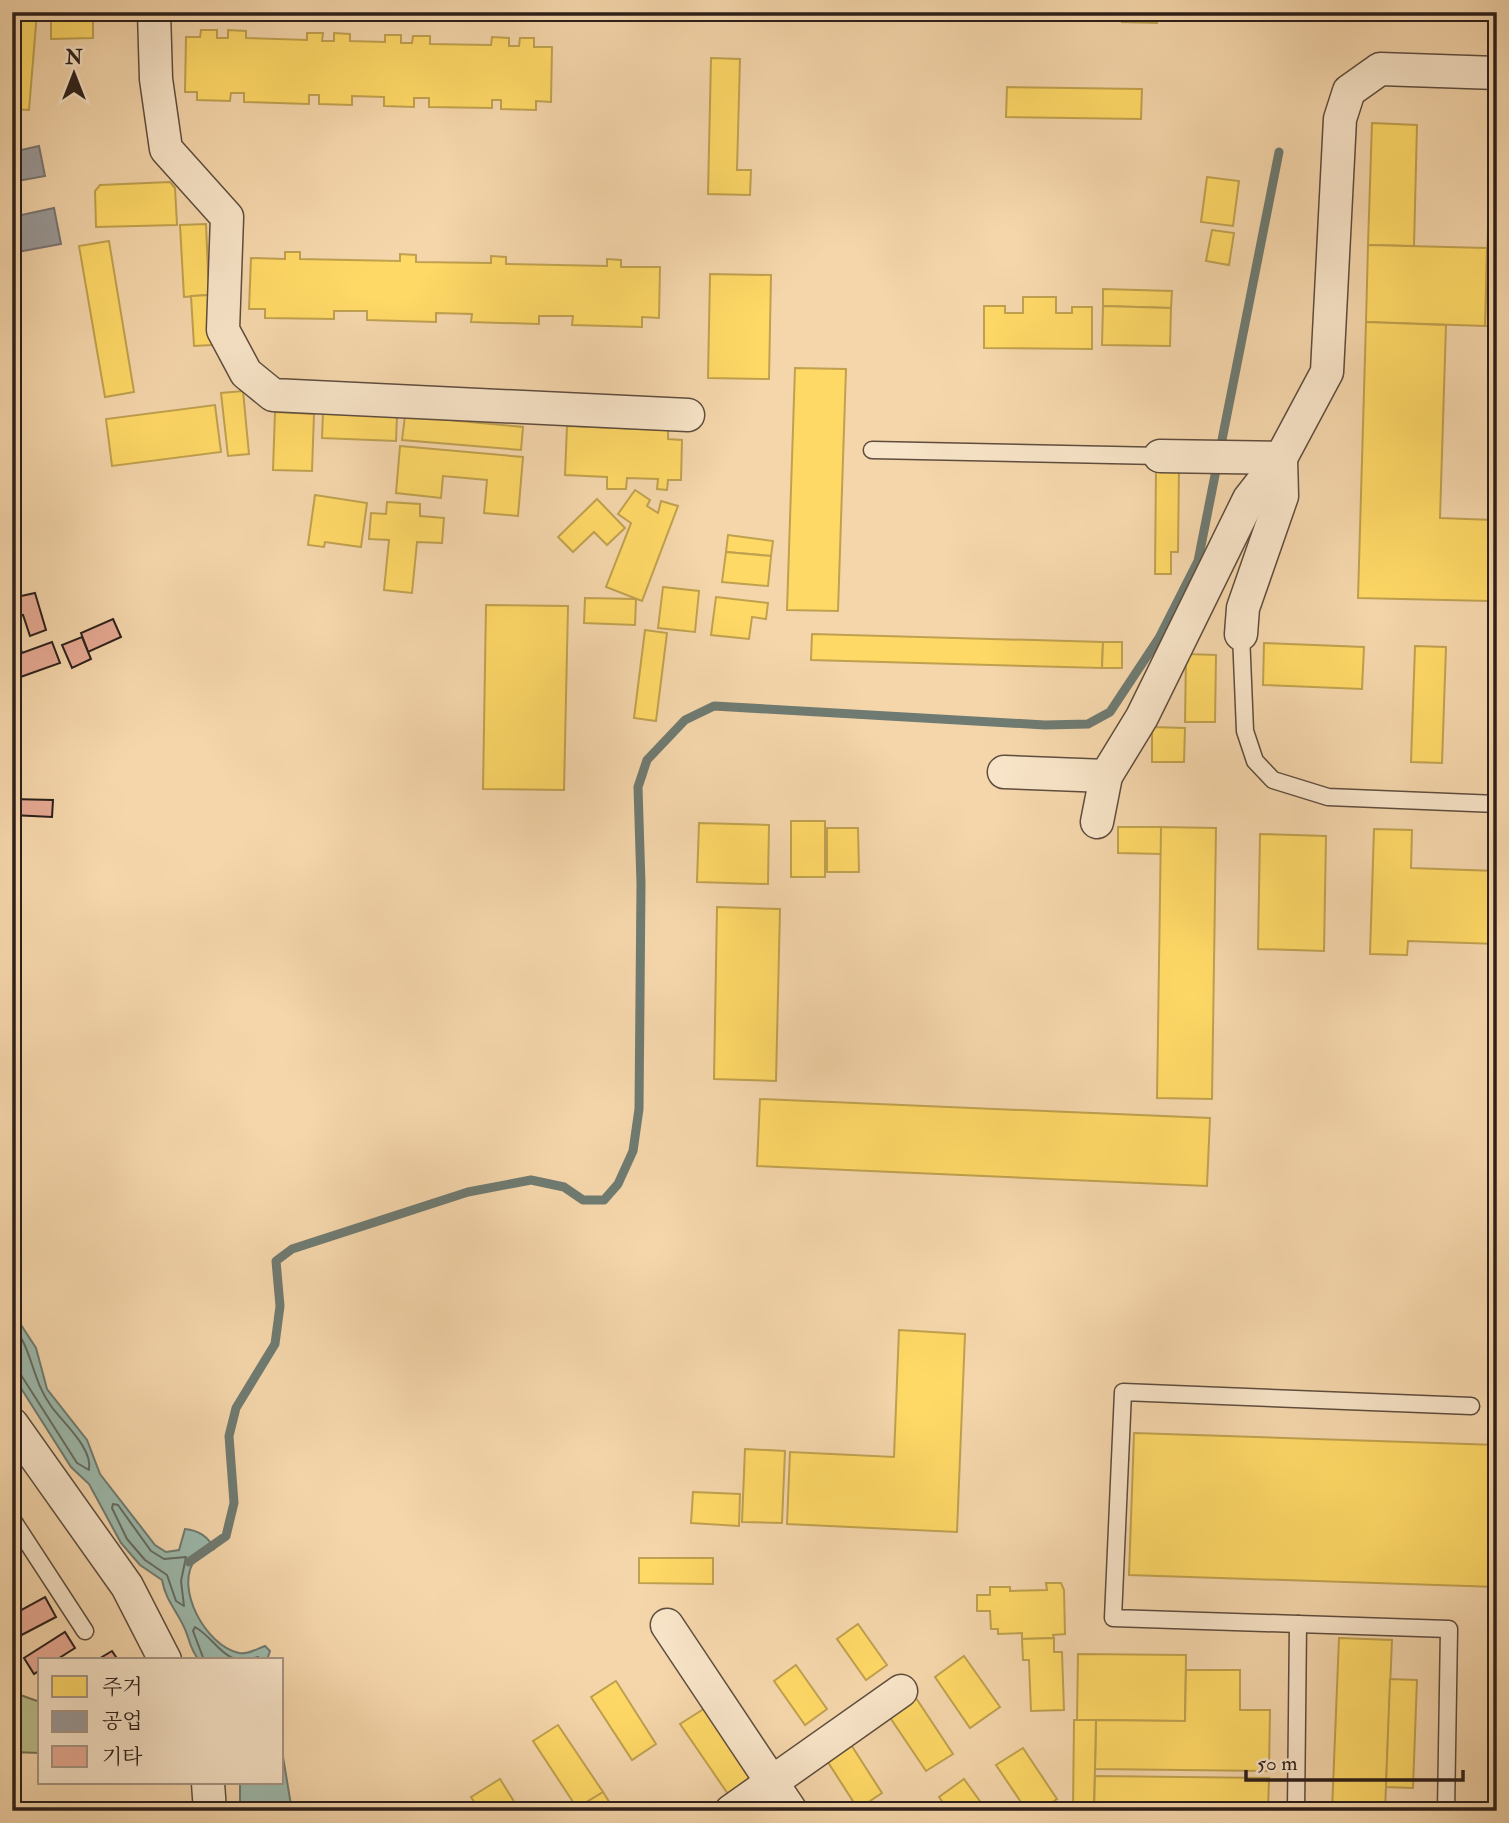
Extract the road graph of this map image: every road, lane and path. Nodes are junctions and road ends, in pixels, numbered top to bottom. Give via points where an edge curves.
1 (154, 12) edge
2 (1497, 73) edge
3 (688, 415) dead end
4 (872, 450) dead end
5 (1160, 456) joint
6 (1281, 458) junction
7 (1241, 634) joint
8 (1004, 772) dead end
9 (1106, 776) junction
10 (1497, 804) edge
11 (1097, 822) dead end
12 (1471, 1406) dead end
13 (12, 1424) edge
14 (12, 1519) edge
15 (1298, 1624) junction
16 (667, 1625) dead end
17 (85, 1631) dead end
18 (164, 1658) edge
19 (901, 1690) dead end
20 (772, 1783) junction
21 (208, 1784) edge
22 (210, 1811) edge
23 (731, 1811) edge
24 (791, 1811) edge
25 (1296, 1811) edge
26 (1446, 1811) edge

1 - 3 street via 156,79 166,149 227,217 223,330 246,373 273,395
2 - 6 street via 1380,69 1349,91 1340,119 1327,372
4 - 5 lane
5 - 6 street
6 - 7 street via 1282,496 1243,608
6 - 9 street via 1249,499 1142,717
7 - 10 lane via 1245,731 1255,761 1273,780 1328,797
8 - 9 street
9 - 11 street
12 - 15 lane via 1124,1392 1113,1618
13 - 18 street via 127,1586
14 - 17 lane
15 - 25 lane
15 - 26 lane via 1449,1629
16 - 20 street
19 - 20 street
20 - 23 street
20 - 24 street
21 - 22 street

